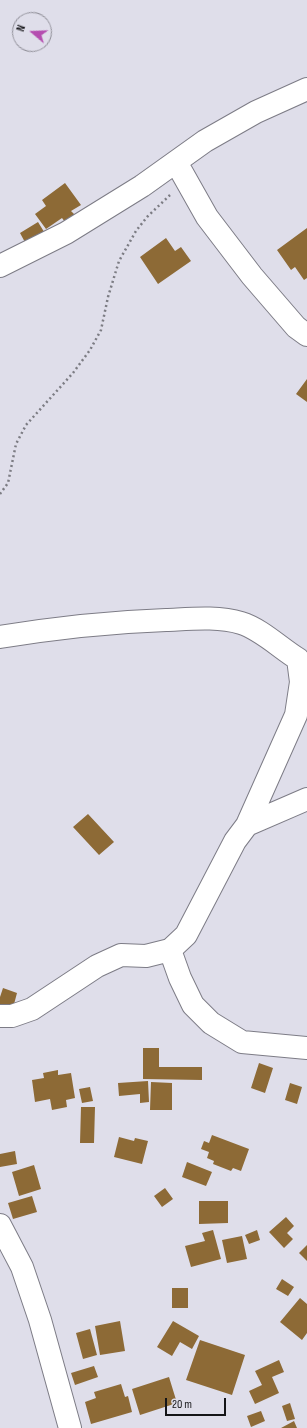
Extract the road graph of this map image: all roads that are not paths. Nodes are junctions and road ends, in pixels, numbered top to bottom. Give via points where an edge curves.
1 (307, 89) edge
2 (176, 162) junction
3 (0, 266) edge
4 (307, 335) edge
5 (0, 637) edge
6 (302, 656) edge
7 (307, 799) edge
8 (247, 825) junction
9 (170, 950) junction
10 (0, 1016) edge
11 (307, 1048) edge
12 (0, 1225) edge
13 (70, 1428) edge

1 - 2 street via 256,112 205,141
2 - 3 street via 66,233
2 - 4 street via 207,217 252,276 296,327
5 - 6 street via 126,622 221,619 242,623
6 - 8 street via 296,715
7 - 8 street
8 - 9 street via 235,841 186,935
9 - 10 street via 146,956 121,955 98,966 32,1009 12,1016
9 - 11 street via 180,978 194,1005 211,1023 242,1042
12 - 13 street via 22,1267 38,1312

